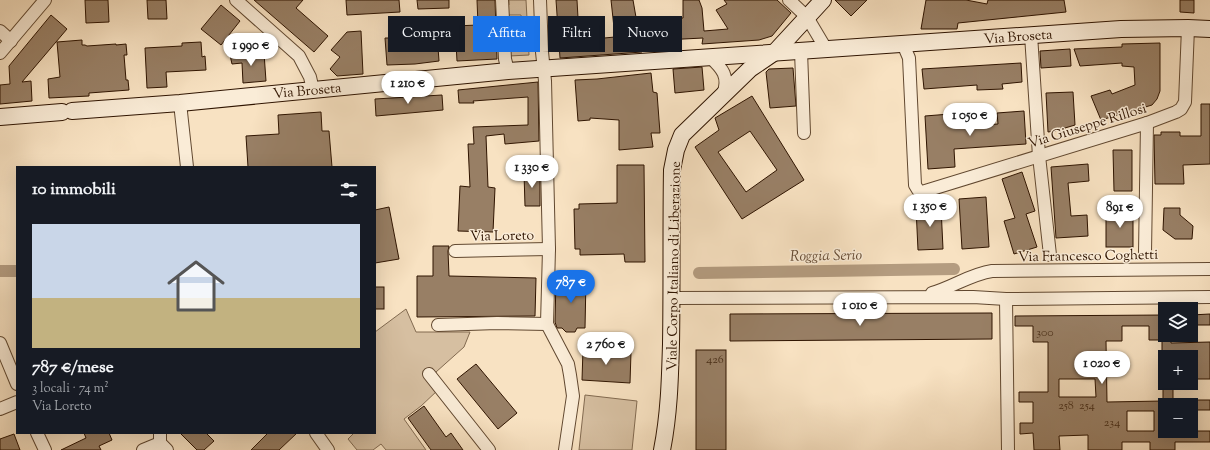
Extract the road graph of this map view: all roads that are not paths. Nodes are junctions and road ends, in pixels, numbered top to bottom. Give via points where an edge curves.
1 (45, 0) edge
2 (236, 0) edge
3 (502, 0) edge
4 (540, 0) edge
5 (789, 0) edge
6 (823, 0) edge
7 (807, 17) junction
8 (1188, 28) junction
9 (1210, 29) edge
10 (0, 31) edge
11 (1031, 35) junction
12 (11, 41) junction
13 (903, 44) junction
14 (826, 49) junction
15 (801, 51) junction
16 (775, 52) junction
17 (0, 53) edge
18 (710, 56) junction
19 (544, 68) junction
20 (508, 71) junction
21 (313, 90) junction
22 (723, 94) junction
23 (180, 102) junction
24 (0, 117) edge
25 (1147, 123) junction
26 (804, 133) dead end
27 (1039, 156) junction
28 (187, 166) edge
29 (549, 249) junction
30 (455, 250) dead end
31 (1145, 253) dead end
32 (1050, 255) dead end
33 (1210, 269) edge
34 (968, 279) junction
35 (973, 297) junction
36 (1210, 297) edge
37 (672, 298) junction
38 (917, 298) junction
39 (1006, 299) junction
40 (547, 324) junction
41 (438, 325) dead end
42 (0, 343) edge
43 (429, 374) dead end
44 (16, 382) edge
45 (16, 402) edge
46 (0, 409) edge
47 (38, 434) edge
48 (45, 434) edge
49 (317, 434) edge
50 (162, 442) edge
51 (45, 450) edge
52 (51, 450) edge
53 (143, 450) edge
54 (328, 450) edge
55 (489, 450) edge
56 (566, 450) edge
57 (662, 450) edge
58 (1008, 450) edge

1 - 12 street
2 - 21 street via 299,56 310,77
3 - 20 street
4 - 19 street, Via Loreto
5 - 7 street
6 - 7 street, Viale Corpo Italiano di Liberazione
7 - 14 street
7 - 16 street, Viale Corpo Italiano di Liberazione
8 - 9 street, Via Broseta
8 - 11 street, Via Broseta
8 - 25 street, Via Giuseppe Rillosi via 1183,106 1176,112
10 - 12 street
11 - 13 street, Via Broseta
11 - 27 street
12 - 17 street
13 - 14 street, Via Broseta
13 - 27 street, Via Giuseppe Rillosi via 909,58 915,185 918,190 922,192
14 - 15 street, Via Broseta
15 - 16 street, Via Broseta
15 - 26 street
16 - 18 street, Via Broseta
16 - 22 street, Viale Corpo Italiano di Liberazione via 750,69
18 - 19 street, Via Broseta
18 - 22 street via 725,74
19 - 20 street, Via Broseta
19 - 29 street, Via Loreto
20 - 21 street, Via Broseta
21 - 23 street, Via Broseta
22 - 37 street, Viale Corpo Italiano di Liberazione via 682,135 676,150 672,170
23 - 24 street, Via Broseta
23 - 28 street
25 - 27 street, Via Giuseppe Rillosi
25 - 31 street
27 - 32 street
29 - 30 street, Via Loreto
29 - 40 street, Via Loreto
33 - 34 street, Via Francesco Coghetti via 992,271
34 - 35 street
34 - 38 street, Via Francesco Coghetti
35 - 38 street, Via Francesco Coghetti
35 - 39 street, Via Francesco Coghetti
36 - 39 street, Via Francesco Coghetti
37 - 38 street, Via Francesco Coghetti
37 - 57 street, Viale Corpo Italiano di Liberazione via 669,403
39 - 58 street
40 - 41 street
40 - 56 street, Via Loreto via 568,364 570,375 573,396
42 - 44 street
43 - 55 street
45 - 46 street
47 - 51 street
48 - 52 street
49 - 54 street
50 - 53 street

